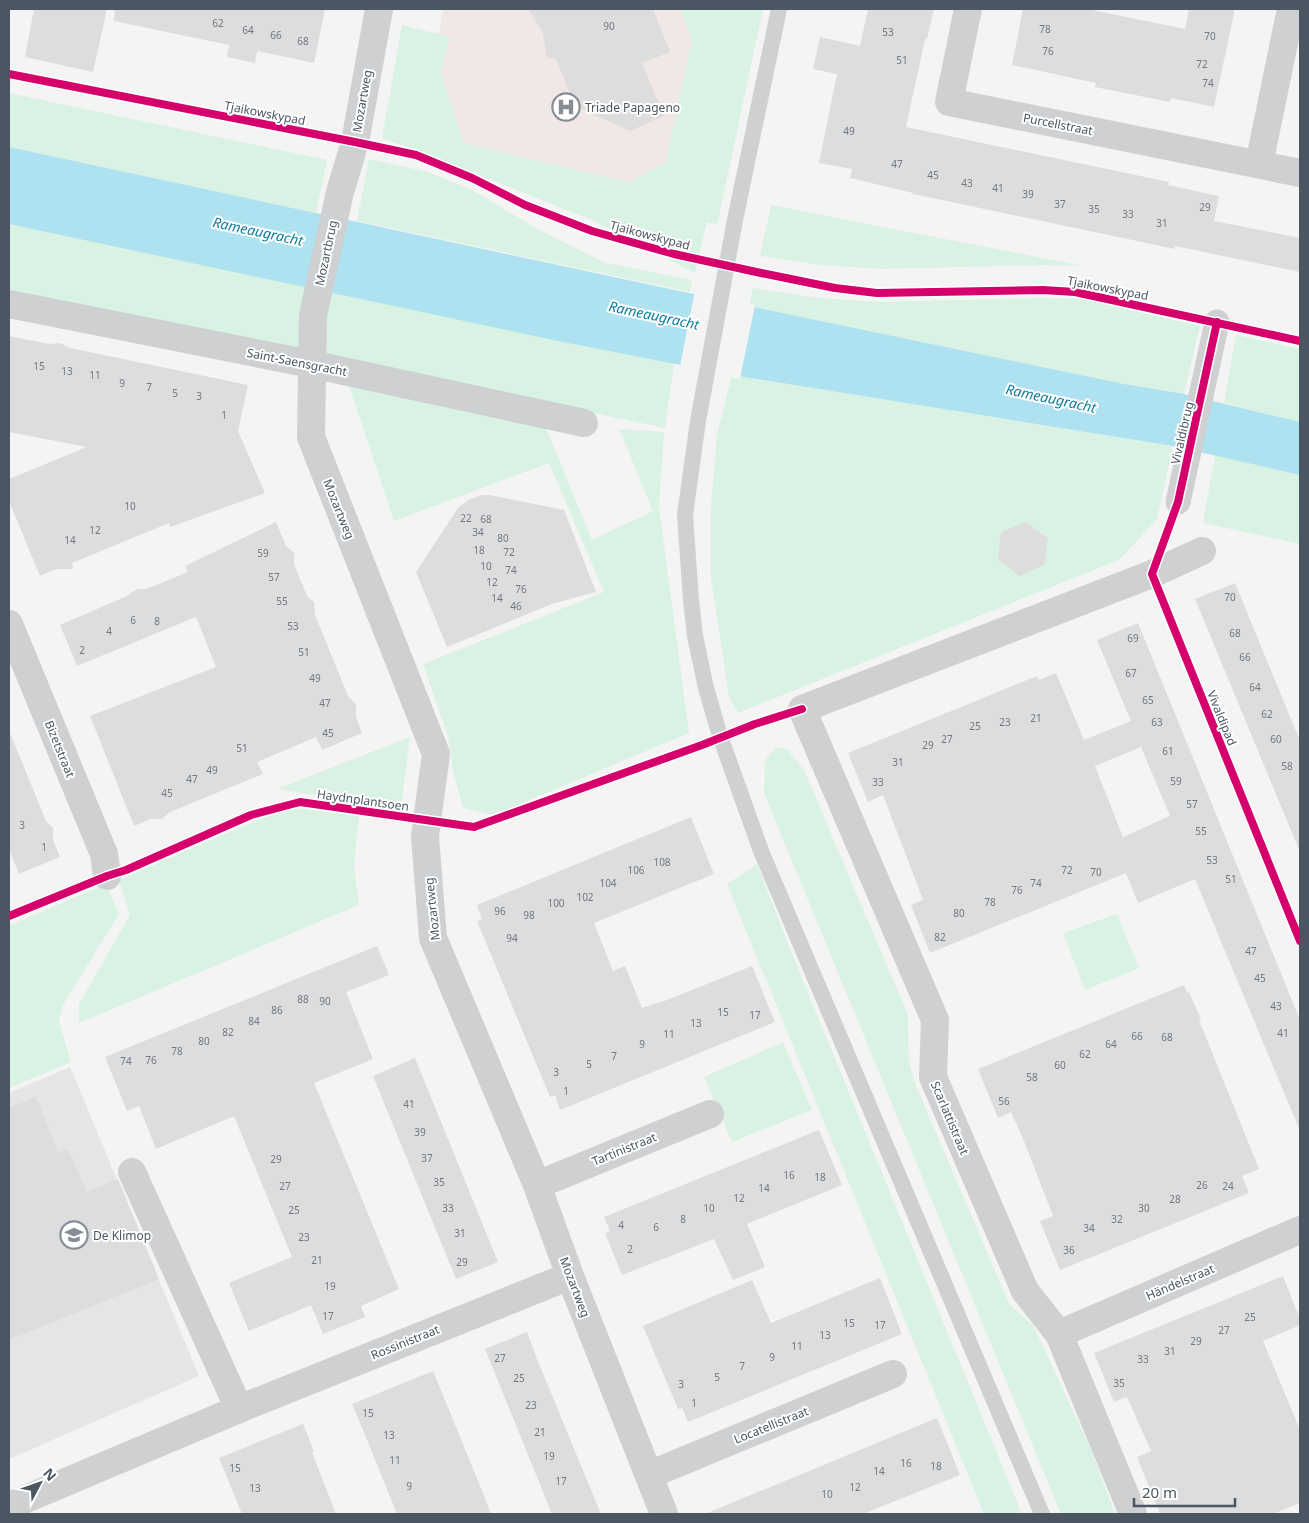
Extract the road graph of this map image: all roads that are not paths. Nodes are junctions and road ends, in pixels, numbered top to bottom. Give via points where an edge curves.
1 (379, 9) edge
2 (779, 9) edge
3 (968, 9) edge
4 (1291, 9) edge
5 (1260, 164) junction
6 (1300, 173) edge
7 (340, 192) joint
8 (9, 304) edge
9 (313, 315) joint
10 (1217, 322) dead end
11 (311, 364) junction
12 (584, 423) dead end
13 (1178, 502) dead end
14 (1202, 552) dead end
15 (9, 624) edge
16 (107, 876) dead end
17 (710, 1114) dead end
18 (132, 1172) dead end
19 (537, 1185) junction
20 (1300, 1230) edge
21 (570, 1276) junction
22 (1059, 1334) junction
23 (893, 1374) dead end
24 (239, 1409) junction
25 (649, 1475) junction
26 (9, 1506) edge
27 (664, 1514) edge
28 (1042, 1514) edge
29 (1133, 1514) edge

1 - 7 street, Mozartweg via 355,142
2 - 28 lane via 735,220 698,421 685,515 695,636 720,736 761,851
3 - 5 street, Purcellstraat via 949,102
4 - 5 street
5 - 6 street, Purcellstraat
7 - 9 street, Mozartbrug
8 - 11 street, Saint-Saensgracht
9 - 11 street, Mozartweg
10 - 13 street, Vivaldibrug
11 - 12 street, Saint-Saensgracht
11 - 19 street, Mozartweg via 311,437 436,754 426,836 433,938
14 - 22 street, Scarlattistraat via 802,709 935,1020 933,1077 1025,1291
15 - 16 street, Bizetstraat via 104,854
17 - 19 street, Tartinistraat
18 - 24 street
19 - 21 street, Mozartweg
20 - 22 street, Händelstraat
21 - 24 street, Rossinistraat
21 - 25 street, Mozartweg
22 - 29 street, Scarlattistraat
23 - 25 street, Locatellistraat
24 - 26 street, Rossinistraat
25 - 27 street, Mozartweg

